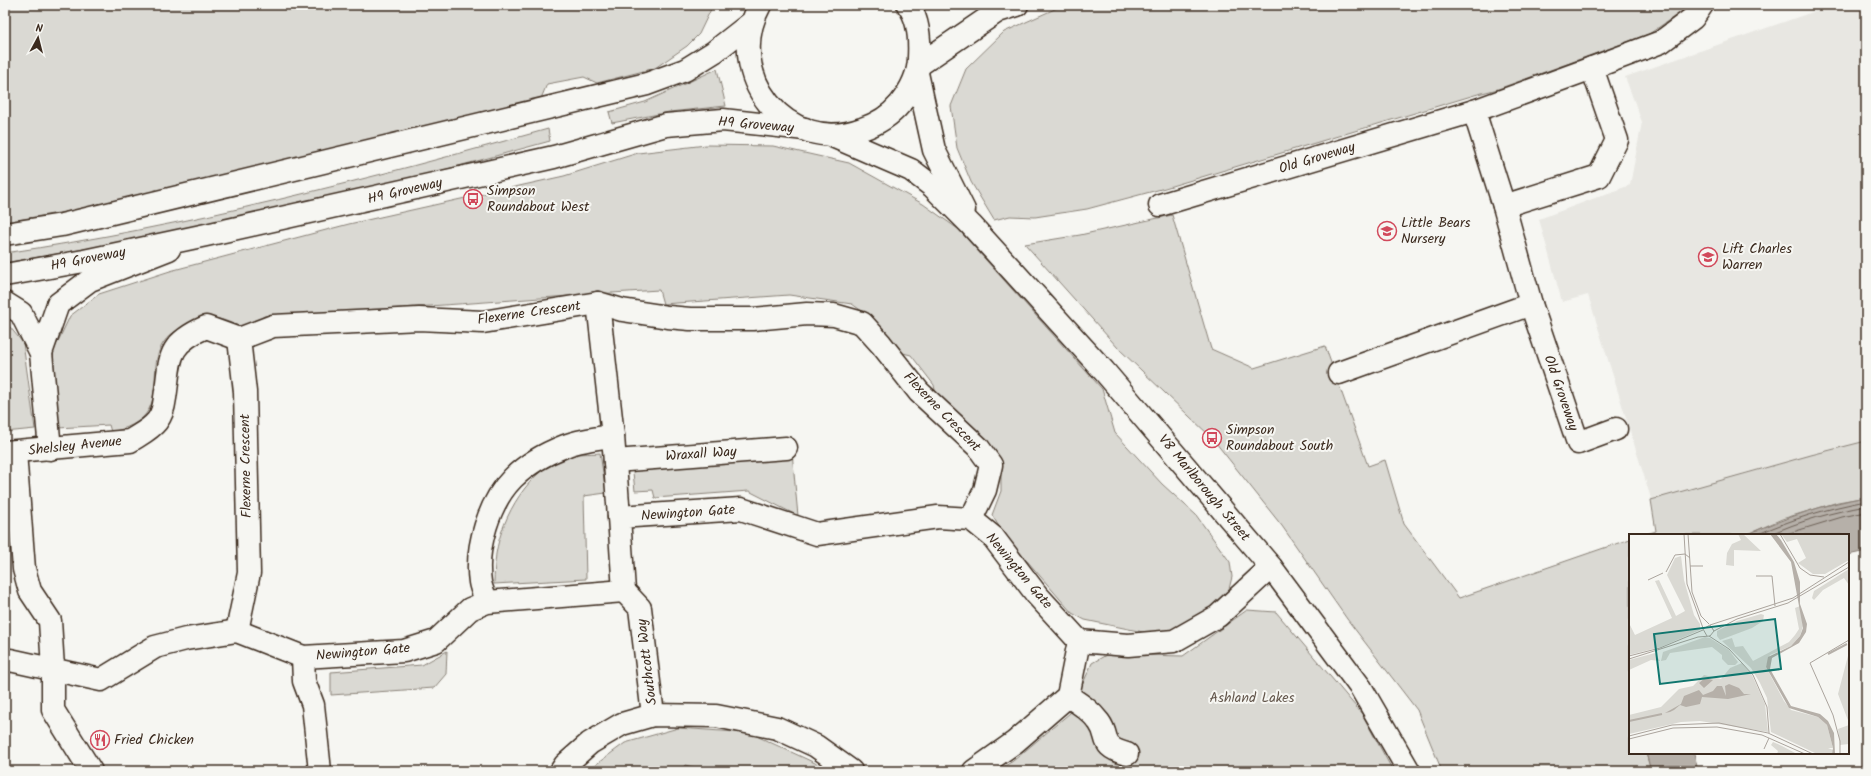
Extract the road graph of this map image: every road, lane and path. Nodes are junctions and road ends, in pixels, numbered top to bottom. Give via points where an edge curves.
1 (908, 5) edge
2 (1017, 5) edge
3 (1702, 5) edge
4 (754, 12) edge
5 (1592, 68) junction
6 (918, 69) junction
7 (1474, 111) junction
8 (805, 130) junction
9 (830, 135) junction
10 (1160, 205) dead end
11 (1504, 206) junction
12 (971, 225) junction
13 (5, 234) edge
14 (206, 235) junction
15 (5, 275) edge
16 (5, 303) edge
17 (598, 304) junction
18 (1531, 304) junction
19 (239, 339) junction
20 (41, 353) junction
21 (1339, 373) dead end
22 (1616, 429) dead end
23 (613, 436) junction
24 (786, 448) dead end
25 (50, 449) junction
26 (10, 452) edge
27 (615, 461) junction
28 (619, 517) junction
29 (971, 519) junction
30 (1271, 567) junction
31 (624, 591) junction
32 (487, 602) junction
33 (237, 631) junction
34 (1079, 641) junction
35 (303, 657) junction
36 (5, 662) edge
37 (53, 668) junction
38 (1068, 696) junction
39 (653, 715) junction
40 (1127, 754) dead end
41 (91, 771) edge
42 (320, 771) edge
43 (561, 771) edge
44 (851, 771) edge
45 (974, 771) edge
46 (1409, 771) edge

1 - 6 street via 920,36
2 - 6 street via 998,11
3 - 5 street, Old Groveway via 1693,18 1661,42
4 - 8 street via 748,44 750,66 757,87 769,105 785,120
4 - 13 street via 714,52 685,70 648,84 62,226
5 - 7 street, Old Groveway
5 - 11 street via 1617,140 1599,176
6 - 9 street via 908,94 893,112 874,125 853,133
6 - 12 street, V8 Marlborough Street via 934,150
7 - 10 street, Old Groveway
7 - 11 street, Old Groveway
8 - 9 street
8 - 14 street, H9 Groveway via 723,120 666,125 554,157
9 - 12 street, V8 Marlborough Street via 911,170 932,186
11 - 18 street, Old Groveway
12 - 30 street, V8 Marlborough Street via 1104,371
14 - 15 street, H9 Groveway
14 - 20 street via 90,280 58,304
16 - 20 street via 20,313
17 - 19 street, Flexerne Crescent via 483,322 420,319 273,326
17 - 23 street
17 - 29 street, Flexerne Crescent via 668,317 753,319 807,314 834,315 862,323 919,392 978,448 991,465 985,490
18 - 21 street
18 - 22 street, Old Groveway via 1578,443
19 - 25 street, Shelsley Avenue via 206,327 188,335 174,350 168,365 164,406 158,420 146,432 130,441
19 - 33 street, Flexerne Crescent via 245,392 248,573
20 - 25 street
23 - 27 street
23 - 32 street via 565,445 538,459 514,478 504,490 488,518 481,550 480,582
24 - 27 street, Wraxall Way
25 - 26 street, Shelsley Avenue
26 - 37 street via 24,569 30,591 50,621
27 - 28 street
28 - 29 street, Newington Gate via 741,509 817,534 938,517
28 - 31 street
29 - 34 street, Newington Gate via 993,537 1038,596
30 - 34 street via 1218,616 1174,641 1128,645
30 - 46 street, V8 Marlborough Street via 1361,688
31 - 32 street, Newington Gate
31 - 39 street, Southcott Way via 640,608
32 - 35 street, Newington Gate via 470,609 436,641 404,651
33 - 35 street, Newington Gate
33 - 37 street via 155,647 101,680
34 - 38 street
35 - 42 street via 304,681 313,705
36 - 37 street via 10,660
37 - 41 street via 53,710
38 - 40 street via 1089,709 1100,724 1106,743 1117,752
38 - 45 street via 1015,742
39 - 43 street via 622,724 590,743
39 - 44 street via 716,716 777,728 816,746

